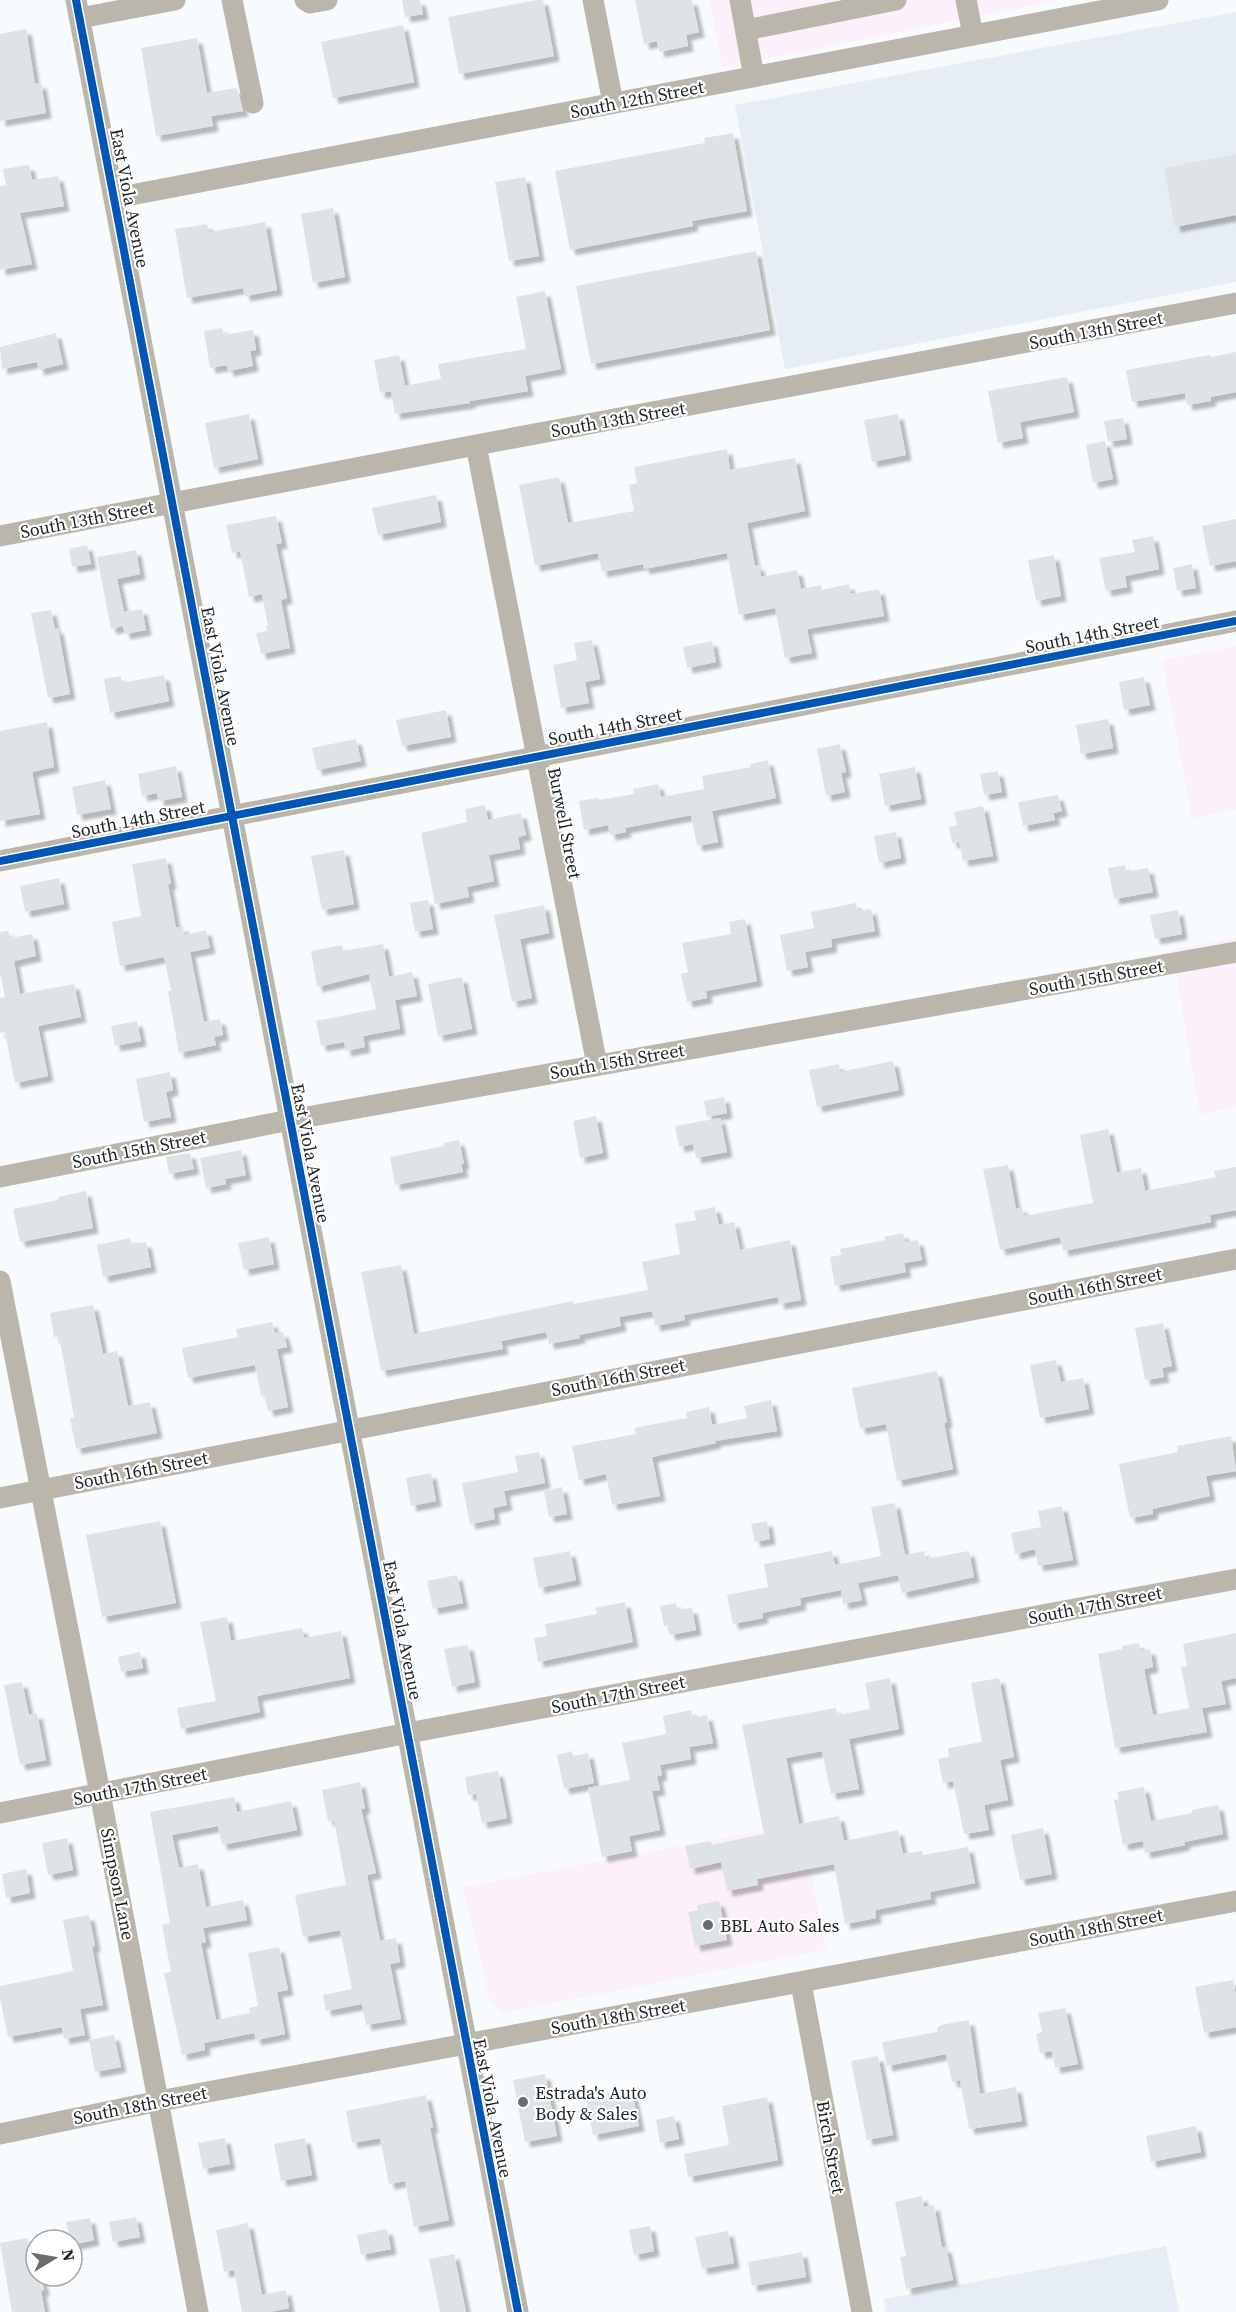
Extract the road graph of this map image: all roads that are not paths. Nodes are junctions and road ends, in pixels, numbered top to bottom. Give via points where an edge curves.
1 (175, 0) edge
2 (232, 0) edge
3 (305, 0) edge
4 (327, 0) edge
5 (593, 0) edge
6 (740, 0) edge
7 (896, 0) edge
8 (966, 0) edge
9 (1158, 0) edge
10 (1119, 4) edge
11 (835, 6) edge
12 (78, 9) edge
13 (746, 30) junction
14 (973, 35) junction
15 (754, 77) junction
16 (253, 103) dead end
17 (613, 103) junction
18 (115, 198) junction
19 (1236, 303) edge
20 (476, 445) junction
21 (173, 503) junction
22 (0, 536) edge
23 (1236, 621) edge
24 (537, 756) junction
25 (232, 816) junction
26 (0, 861) edge
27 (1236, 952) edge
28 (597, 1065) junction
29 (290, 1120) junction
30 (0, 1177) edge
31 (1236, 1259) edge
32 (0, 1281) edge
33 (349, 1429) junction
34 (40, 1490) junction
35 (0, 1497) edge
36 (1236, 1579) edge
37 (408, 1733) junction
38 (100, 1793) junction
39 (0, 1814) edge
40 (1236, 1901) edge
41 (801, 1983) junction
42 (466, 2044) junction
43 (159, 2101) junction
44 (0, 2133) edge
45 (198, 2312) edge
46 (518, 2312) edge
47 (862, 2312) edge

1 - 12 street
2 - 16 street
3 - 4 street
5 - 17 street
6 - 13 street
7 - 11 street
8 - 14 street
9 - 10 street, South 12th Street
10 - 14 street, South 12th Street
11 - 13 street
12 - 18 street, East Viola Avenue
13 - 15 street
14 - 15 street, South 12th Street
15 - 17 street, South 12th Street
17 - 18 street, South 12th Street
18 - 21 street, East Viola Avenue
19 - 20 street, South 13th Street
20 - 21 street, South 13th Street
20 - 24 street, Burwell Street
21 - 22 street, South 13th Street
21 - 25 street, East Viola Avenue
23 - 24 street, South 14th Street
24 - 25 street, South 14th Street
24 - 28 street, Burwell Street
25 - 26 street, South 14th Street
25 - 29 street, East Viola Avenue
27 - 28 street, South 15th Street
28 - 29 street, South 15th Street
29 - 30 street, South 15th Street
29 - 33 street, East Viola Avenue
31 - 33 street, South 16th Street
32 - 34 street, Simpson Lane
33 - 34 street, South 16th Street
33 - 37 street, East Viola Avenue
34 - 35 street, South 16th Street
34 - 38 street, Simpson Lane
36 - 37 street, South 17th Street
37 - 38 street, South 17th Street
37 - 42 street, East Viola Avenue
38 - 39 street, South 17th Street
38 - 43 street, Simpson Lane
40 - 41 street, South 18th Street
41 - 42 street, South 18th Street
41 - 47 street, Birch Street
42 - 43 street, South 18th Street
42 - 46 street, East Viola Avenue
43 - 44 street, South 18th Street
43 - 45 street, Simpson Lane

